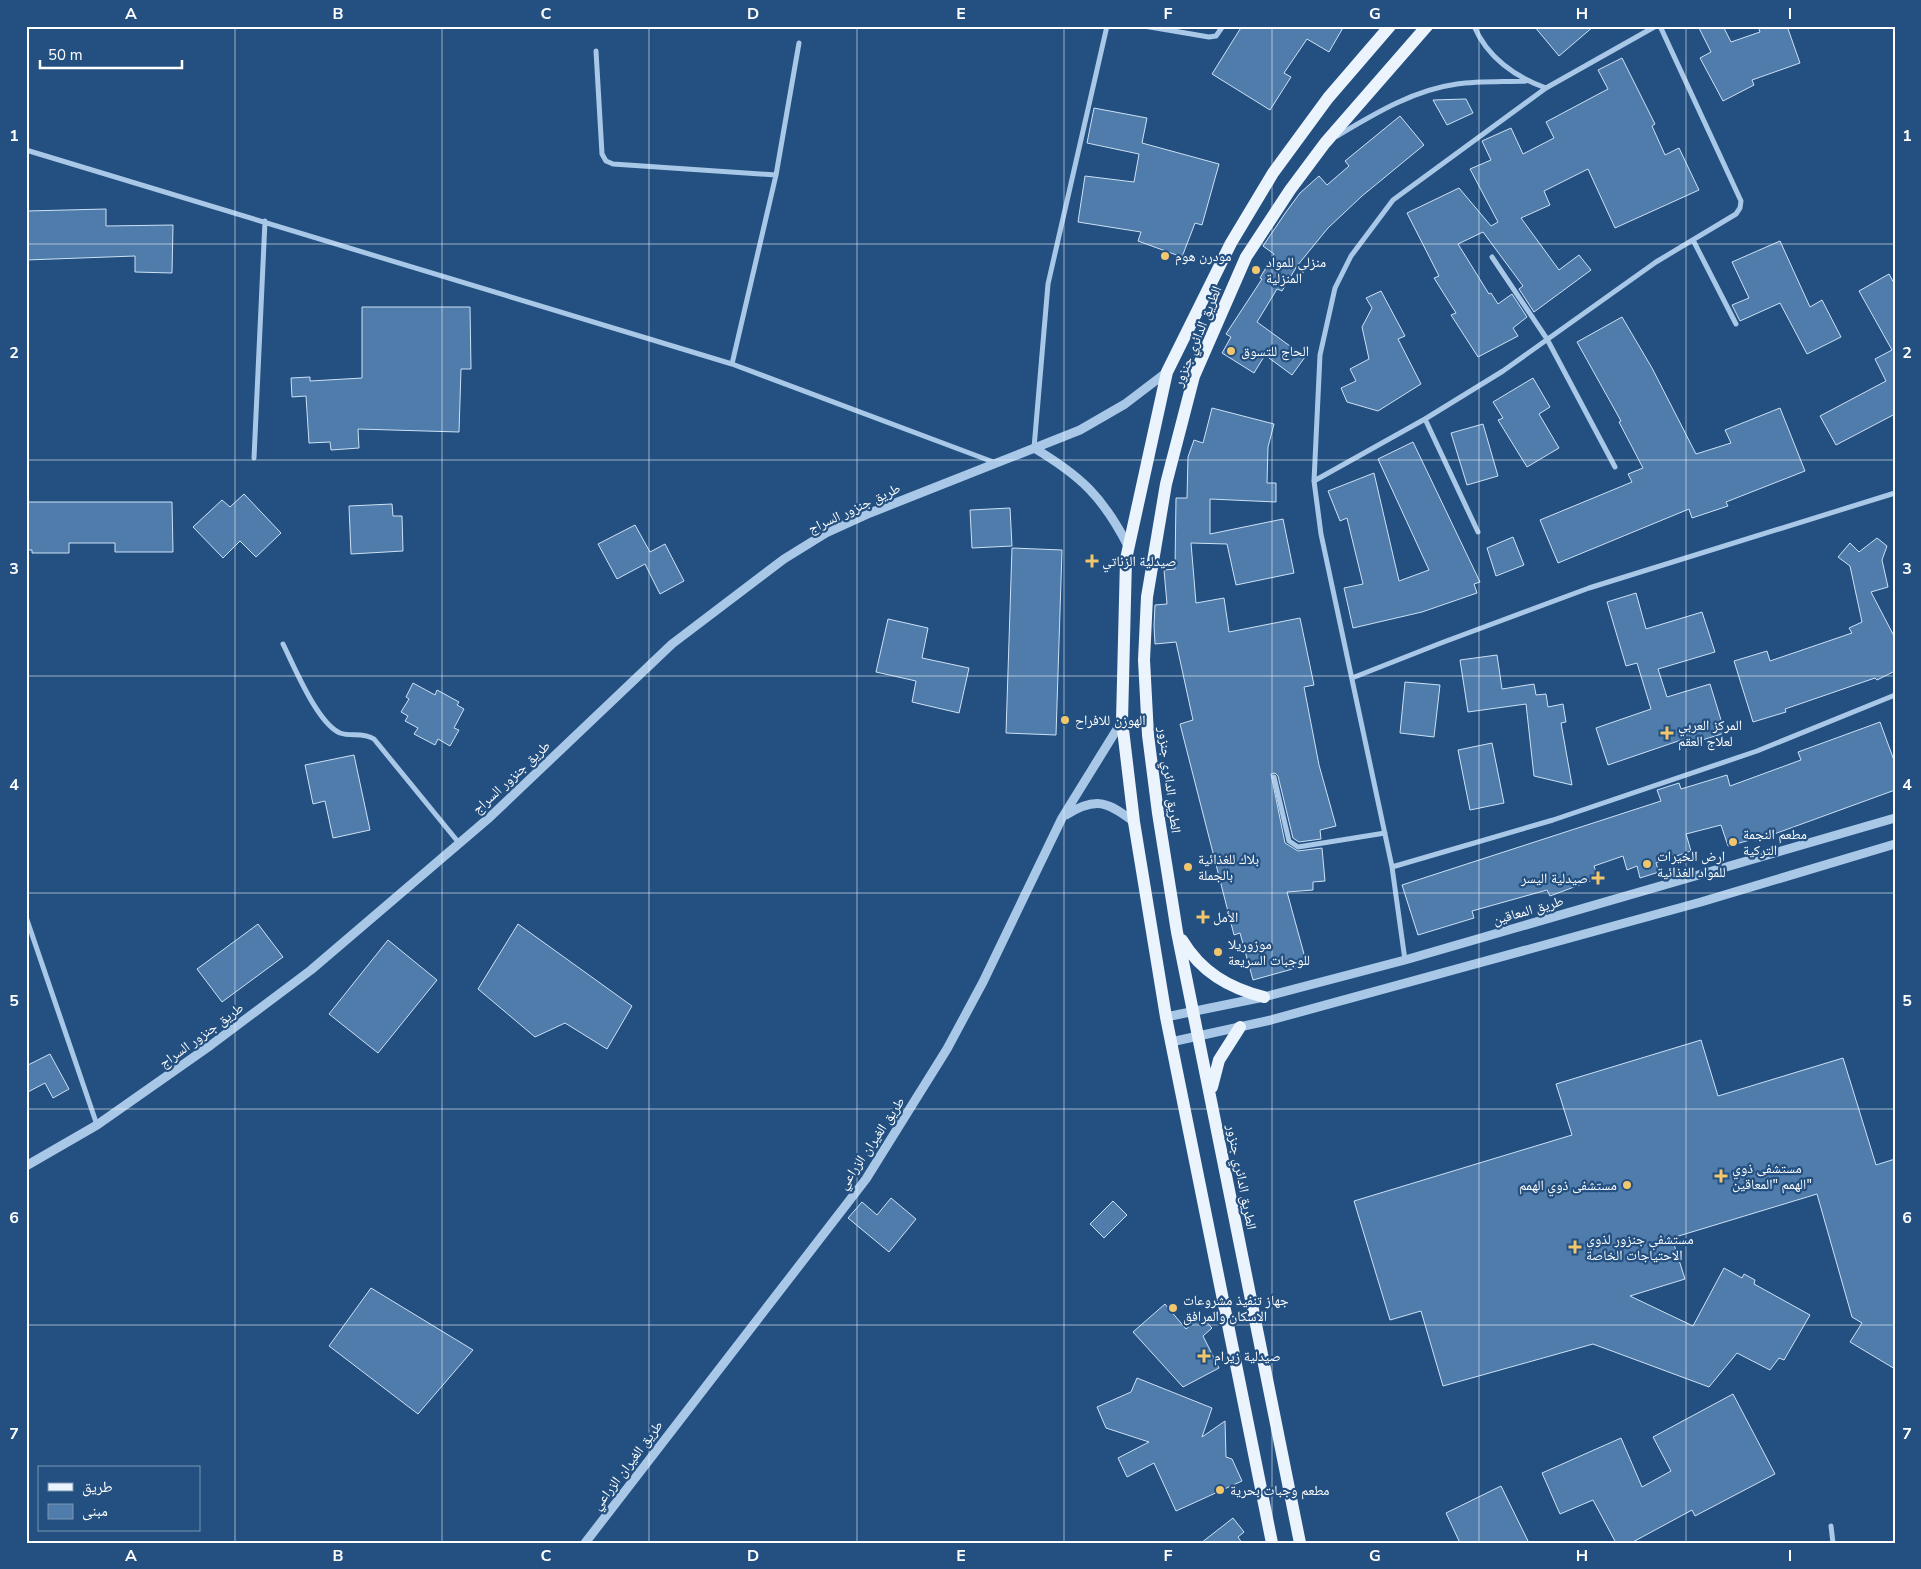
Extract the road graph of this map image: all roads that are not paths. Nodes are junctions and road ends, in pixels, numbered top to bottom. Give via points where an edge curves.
1 (1107, 26) edge
2 (1144, 26) edge
3 (1223, 26) edge
4 (1390, 26) edge
5 (1427, 26) edge
6 (1474, 26) edge
7 (1656, 26) edge
8 (1660, 26) edge
9 (799, 43) dead end
10 (596, 51) dead end
11 (1527, 81) junction
12 (1546, 88) junction
13 (1325, 143) junction
14 (26, 150) edge
15 (776, 175) junction
16 (265, 221) junction
17 (1693, 240) junction
18 (1492, 257) dead end
19 (1736, 324) dead end
20 (1547, 340) junction
21 (732, 364) junction
22 (1167, 372) junction
23 (1424, 419) junction
24 (1034, 448) junction
25 (254, 458) dead end
26 (996, 463) junction
27 (1615, 467) dead end
28 (1314, 481) junction
29 (1895, 493) edge
30 (1478, 532) dead end
31 (1128, 546) junction
32 (283, 644) dead end
33 (1352, 678) junction
34 (1895, 695) edge
35 (1122, 721) junction
36 (1274, 777) dead end
37 (1062, 818) junction
38 (1895, 818) edge
39 (1134, 822) junction
40 (1385, 833) junction
41 (459, 843) junction
42 (1895, 844) edge
43 (1392, 867) junction
44 (26, 917) edge
45 (1177, 932) junction
46 (1405, 960) junction
47 (1264, 997) junction
48 (1194, 1011) junction
49 (1166, 1017) junction
50 (1240, 1027) junction
51 (1200, 1036) junction
52 (1171, 1042) junction
53 (1211, 1097) junction
54 (97, 1126) junction
55 (26, 1166) edge
56 (1831, 1526) dead end
57 (585, 1543) edge
58 (1272, 1543) edge
59 (1300, 1543) edge
60 (1833, 1543) edge

1 - 24 street via 1048,284
2 - 3 street via 1209,37 1216,36
4 - 22 main road, الطريق الدائري جنزور via 1328,98 1273,173 1231,243
5 - 13 main road, الطريق الدائري جنزور
6 - 11 street via 1480,41 1494,57
7 - 12 street
8 - 17 street via 1741,201 1736,214
9 - 15 street
10 - 15 street via 602,154 606,161
11 - 12 street
11 - 13 street via 1457,84 1422,92 1373,114
12 - 28 street via 1393,200 1351,256 1335,288 1320,355
13 - 45 main road, الطريق الدائري جنزور via 1246,258 1194,376 1166,484 1152,558 1144,660 1148,734
14 - 16 street
15 - 21 street
16 - 21 street
16 - 25 street
17 - 19 street
17 - 20 street via 1656,262
18 - 20 street
20 - 23 street
20 - 27 street
21 - 26 street
22 - 24 street, طريق جنزور السراج via 1102,418
22 - 31 main road, الطريق الدائري جنزور
23 - 28 street
23 - 30 street
24 - 26 street, طريق جنزور السراج
24 - 31 street via 1064,466 1090,488 1112,515
26 - 41 street, طريق جنزور السراج via 826,533 784,559 672,644
28 - 33 street via 1321,534
29 - 33 street via 1588,588
31 - 35 main road, الطريق الدائري جنزور via 1123,604
32 - 41 street via 309,698 333,728 340,733 374,738
33 - 40 street
34 - 43 street via 1748,754 1554,820
35 - 37 street, طريق الغيران الزراعي
35 - 39 main road, الطريق الدائري جنزور
36 - 40 street via 1289,841 1298,847
37 - 39 street via 1094,802 1112,807
37 - 57 street, طريق الغيران الزراعي via 984,982 947,1049 866,1179
38 - 46 street, طريق المعاقين
39 - 49 main road, الطريق الدائري جنزور
40 - 43 street
41 - 54 street, طريق جنزور السراج via 268,1003
42 - 50 street via 1682,907
43 - 46 street
44 - 54 street
45 - 47 main road via 1198,963 1212,975 1245,992
45 - 48 main road, الطريق الدائري جنزور
46 - 47 street, طريق المعاقين
47 - 48 street, طريق المعاقين
48 - 49 street, طريق المعاقين
48 - 51 main road, الطريق الدائري جنزور
49 - 52 main road, الطريق الدائري جنزور
50 - 51 street
50 - 53 main road via 1219,1060
51 - 52 street
51 - 53 main road, الطريق الدائري جنزور
52 - 58 main road, الطريق الدائري جنزور
53 - 59 main road, الطريق الدائري جنزور
54 - 55 street, طريق جنزور السراج
56 - 60 street

